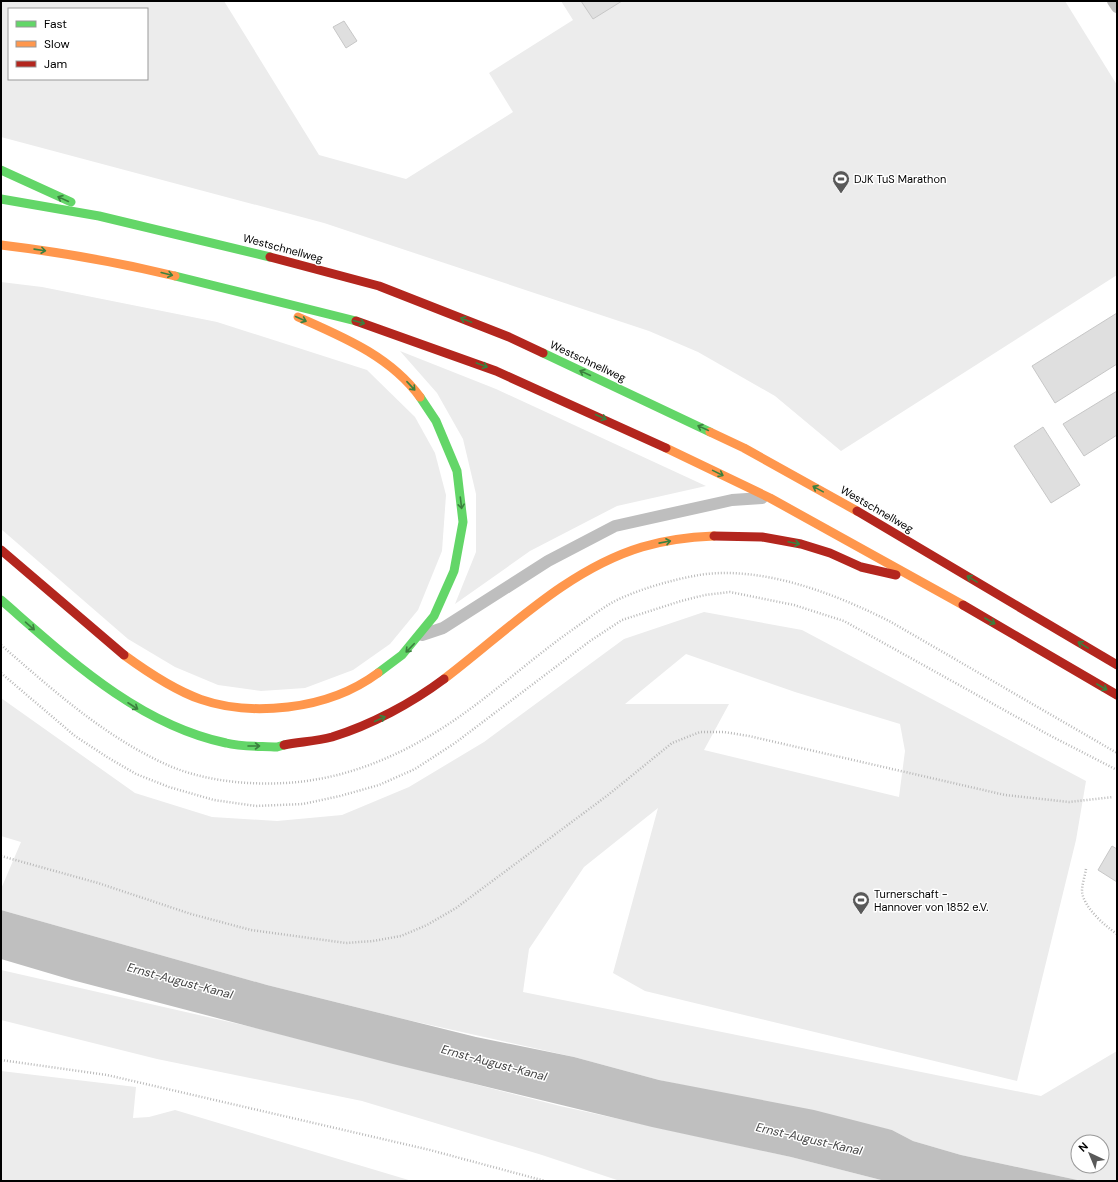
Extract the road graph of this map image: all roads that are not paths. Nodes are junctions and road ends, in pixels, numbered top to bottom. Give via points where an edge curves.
1 (1113, 1) edge
2 (1117, 7) edge
3 (1, 170) edge
4 (1, 199) edge
5 (99, 216) junction
6 (1, 245) edge
7 (240, 292) junction
8 (770, 498) junction
9 (1, 550) edge
10 (920, 580) junction
11 (1, 600) edge
12 (422, 635) junction
13 (1117, 665) edge
14 (1117, 695) edge

1 - 2 lane
5 -> 3 highway
4 - 5 highway, Westschnellweg
13 -> 5 highway, Westschnellweg via 852,508 744,448 508,337 379,286 244,250
6 -> 7 highway via 141,268
7 -> 8 highway via 370,325 496,371
7 -> 12 highway via 355,342 395,369 423,400 444,434 456,466 462,509 460,546 452,579
8 - 10 highway
8 - 12 lane via 732,500 615,526 548,561 444,628
12 -> 9 highway via 394,664 362,686 335,700 281,711 234,709 207,702 168,684 141,667 107,642
11 -> 10 highway via 109,691 143,713 173,728 223,744 250,747 297,746 346,734 396,711 432,688 541,603 599,565 663,542 706,536 771,538 820,549 863,568
10 -> 14 highway

